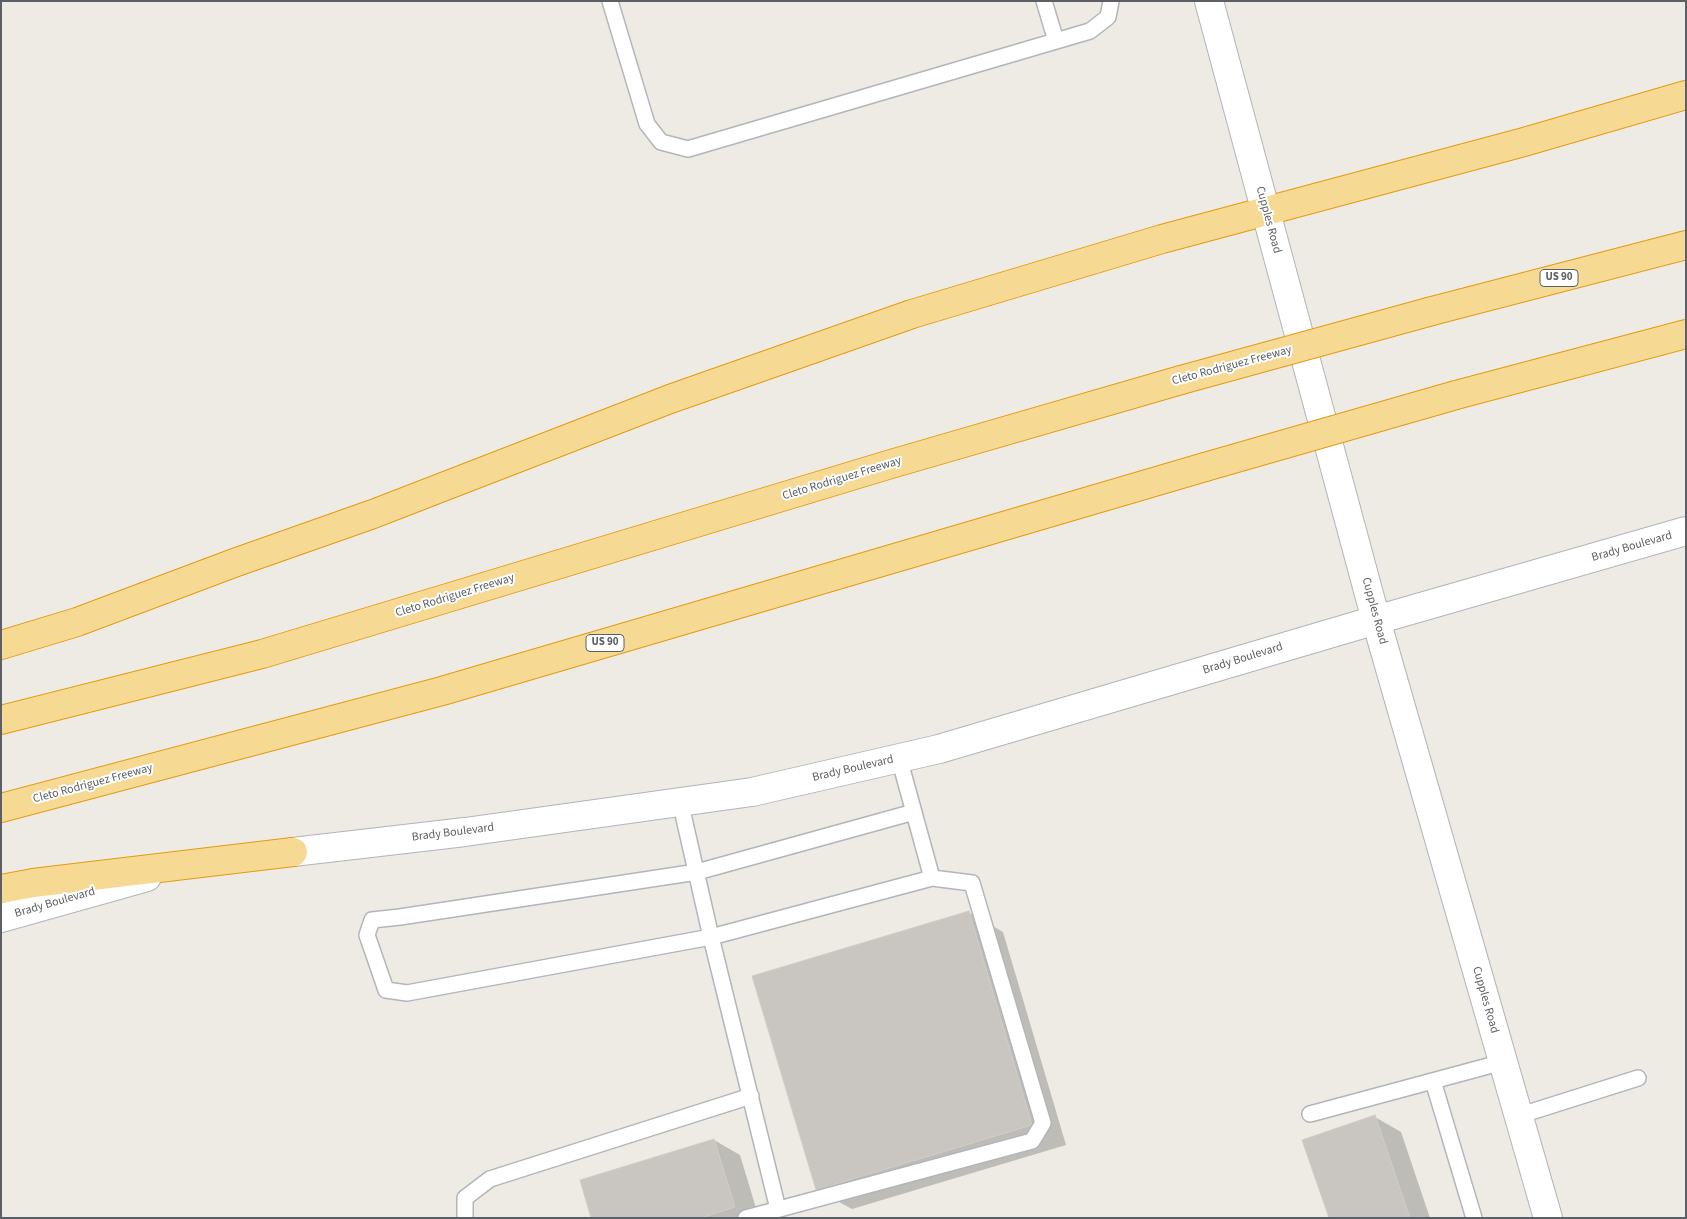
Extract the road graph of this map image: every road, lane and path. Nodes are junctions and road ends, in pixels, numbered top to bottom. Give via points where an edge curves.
1 (610, 1) edge
2 (1044, 1) edge
3 (1111, 1) edge
4 (1210, 1) edge
5 (1056, 41) junction
6 (1686, 95) edge
7 (1265, 210) junction
8 (1686, 245) edge
9 (1686, 334) edge
10 (1686, 353) edge
11 (1600, 356) junction
12 (1686, 531) edge
13 (1376, 620) junction
14 (1, 645) edge
15 (1, 720) edge
16 (899, 758) junction
17 (680, 801) junction
18 (1, 808) edge
19 (914, 812) junction
20 (293, 852) junction
21 (697, 872) junction
22 (932, 878) junction
23 (1, 889) edge
24 (1, 918) edge
25 (711, 937) junction
26 (1503, 1062) junction
27 (1638, 1078) dead end
28 (1433, 1081) junction
29 (751, 1096) junction
30 (1310, 1114) dead end
31 (1518, 1116) junction
32 (778, 1209) junction
33 (465, 1218) edge
34 (746, 1218) edge
35 (1474, 1218) edge
36 (1548, 1218) edge

1 - 5 lane via 647,124 661,142 688,149
2 - 5 lane
3 - 5 lane via 1108,17 1090,31
4 - 7 main road, Cupples Road
6 - 7 highway via 1524,142
7 - 13 main road, Cupples Road
7 - 14 highway via 893,321 670,399 373,514 77,622
8 - 15 highway, Cleto Rodriguez Freeway / US 90, bridge via 1181,380 262,654
9 - 11 highway, Cleto Rodriguez Freeway / US 90
10 - 11 highway
11 - 18 highway, Cleto Rodriguez Freeway / US 90, bridge via 1205,467 442,691
12 - 13 main road, Brady Boulevard
13 - 16 main road, Brady Boulevard
13 - 26 main road, Cupples Road
16 - 17 main road, Brady Boulevard via 752,792
16 - 19 lane
17 - 20 main road, Brady Boulevard via 465,832
17 - 21 lane
19 - 21 lane
19 - 22 lane
20 - 23 highway
20 - 24 main road, Brady Boulevard via 147,877
21 - 25 lane
21 - 25 lane via 372,920 367,935 386,990 407,993
22 - 25 lane
22 - 32 lane via 972,883 1042,1123 1032,1141
25 - 29 lane
26 - 28 lane
26 - 31 main road, Cupples Road
27 - 31 lane
28 - 30 lane
28 - 35 lane
29 - 32 lane
29 - 33 lane via 490,1179 465,1198
31 - 36 main road, Cupples Road
32 - 34 lane

